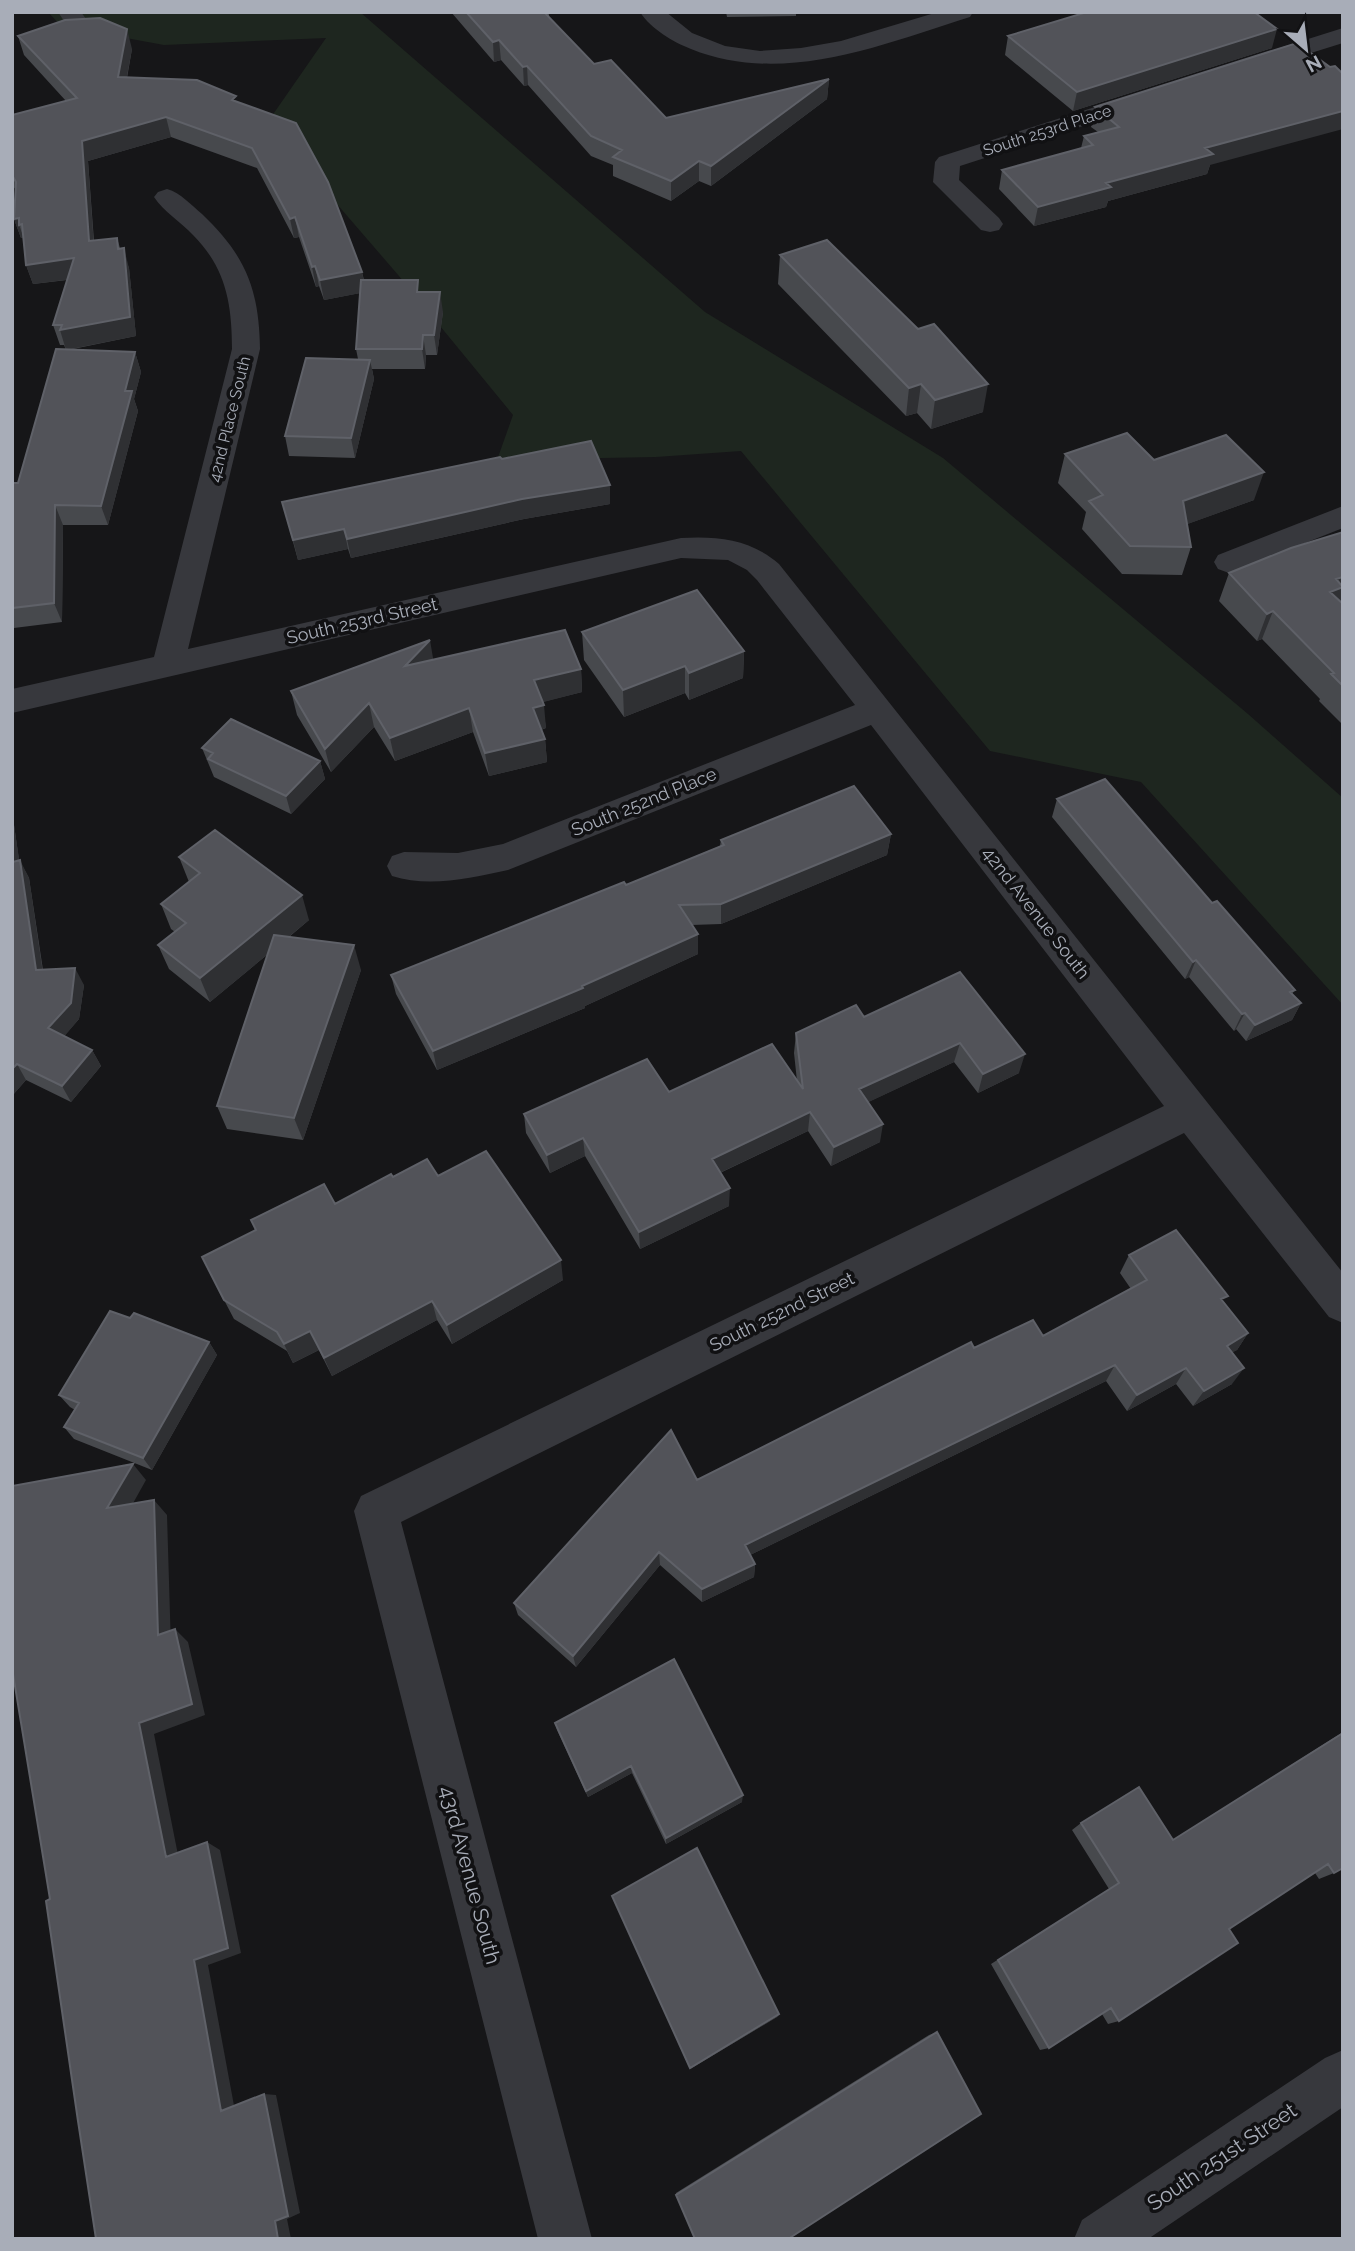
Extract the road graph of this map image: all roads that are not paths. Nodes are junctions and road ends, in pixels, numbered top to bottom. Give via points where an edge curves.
1 (651, 12) edge
2 (962, 12) edge
3 (1343, 35) edge
4 (1236, 69) edge
5 (1170, 90) edge
6 (167, 197) dead end
7 (990, 224) dead end
8 (1343, 516) edge
9 (713, 547) joint
10 (1229, 562) dead end
11 (168, 665) junction
12 (12, 701) edge
13 (878, 709) junction
14 (404, 866) dead end
15 (1189, 1112) junction
16 (1343, 1304) edge
17 (376, 1511) joint
18 (1343, 2076) edge
19 (565, 2239) edge
20 (1101, 2239) edge

1 - 2 street via 667,29 697,46 729,54 800,57
3 - 4 street
5 - 7 street, South 253rd Place via 948,162 946,182
6 - 11 street, 42nd Place South via 214,238 233,266 247,320 246,349
8 - 10 street
9 - 11 street, South 253rd Street via 681,548
9 - 13 street, 42nd Avenue South via 737,549 755,559
11 - 12 street, South 253rd Street
13 - 14 street, South 252nd Place via 508,857 458,867
13 - 15 street, 42nd Avenue South
15 - 16 street, 42nd Avenue South
15 - 17 street, South 252nd Street
17 - 19 street, 43rd Avenue South
18 - 20 street, South 251st Street

